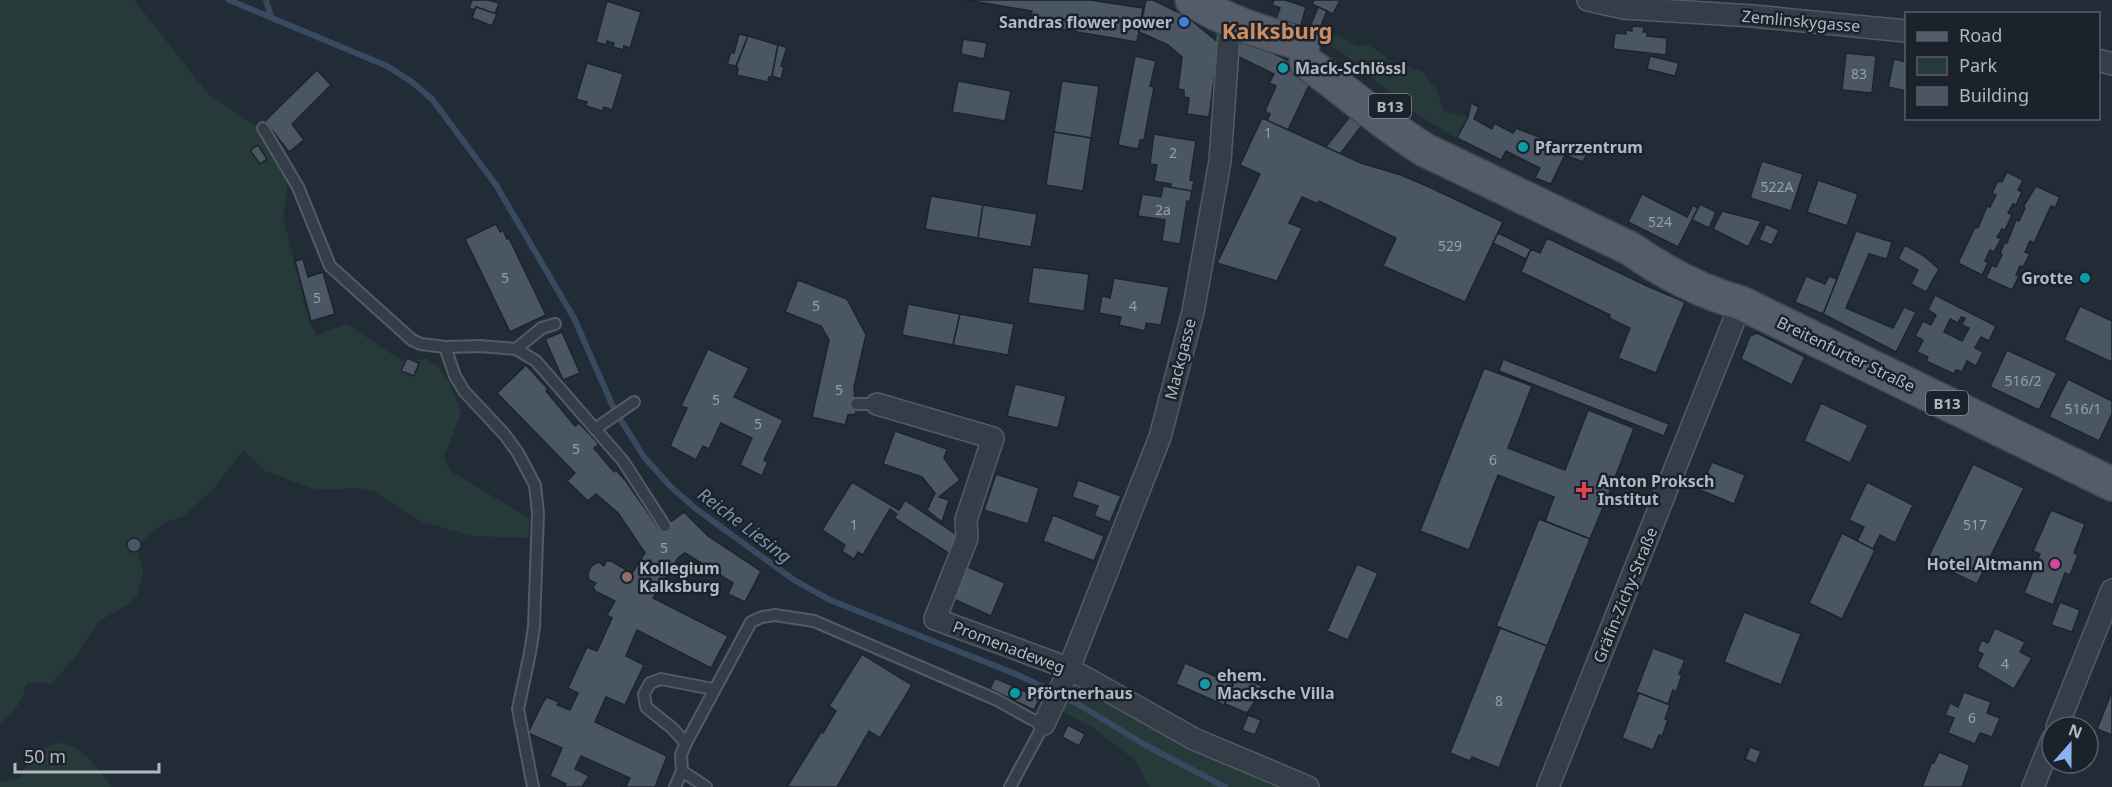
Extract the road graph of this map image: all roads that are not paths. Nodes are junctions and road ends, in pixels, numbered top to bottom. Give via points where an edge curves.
1 (1192, 0) edge
2 (1588, 0) edge
3 (1244, 26) junction
4 (1905, 31) edge
5 (263, 128) dead end
6 (1741, 303) junction
7 (555, 324) dead end
8 (445, 347) junction
9 (516, 349) junction
10 (634, 402) dead end
11 (856, 404) dead end
12 (878, 404) joint
13 (595, 429) junction
14 (2112, 484) edge
15 (665, 526) dead end
16 (2112, 590) edge
17 (1066, 675) junction
18 (713, 689) junction
19 (1048, 715) junction
20 (2062, 715) edge
21 (686, 743) junction
22 (2040, 770) edge
23 (682, 771) junction
24 (532, 787) edge
25 (675, 787) edge
26 (706, 787) edge
27 (1010, 787) edge
28 (1308, 787) edge
29 (1548, 787) edge
30 (2033, 787) edge

1 - 3 main road, Breitenfurter Straße / B13
2 - 4 street, Zemlinskygasse via 1624,8
3 - 6 main road, Breitenfurter Straße / B13 via 1363,82 1466,168 1631,249 1690,284
3 - 17 street, Mackgasse via 1192,312 1160,437
5 - 8 lane via 298,187 330,266 412,340
6 - 14 main road, Breitenfurter Straße / B13
6 - 29 street, Gräfin-Zichy-Straße
7 - 9 lane via 542,328
8 - 9 lane
8 - 24 lane via 464,391 518,453 536,491 534,627 518,709
9 - 13 lane via 546,371
10 - 13 lane
11 - 12 lane
12 - 17 street, Promenadeweg via 993,438 966,520 967,538 935,619
13 - 15 lane via 623,461
16 - 20 street
17 - 19 street, Mackgasse
17 - 28 street, Promenadeweg via 1194,740
18 - 19 lane via 751,622 762,617 790,616 814,621 997,700 1031,719
18 - 21 lane
18 - 21 lane via 661,679 650,683 644,694 646,707
19 - 27 lane
21 - 23 lane via 681,755
22 - 30 street
23 - 25 lane
23 - 26 lane

